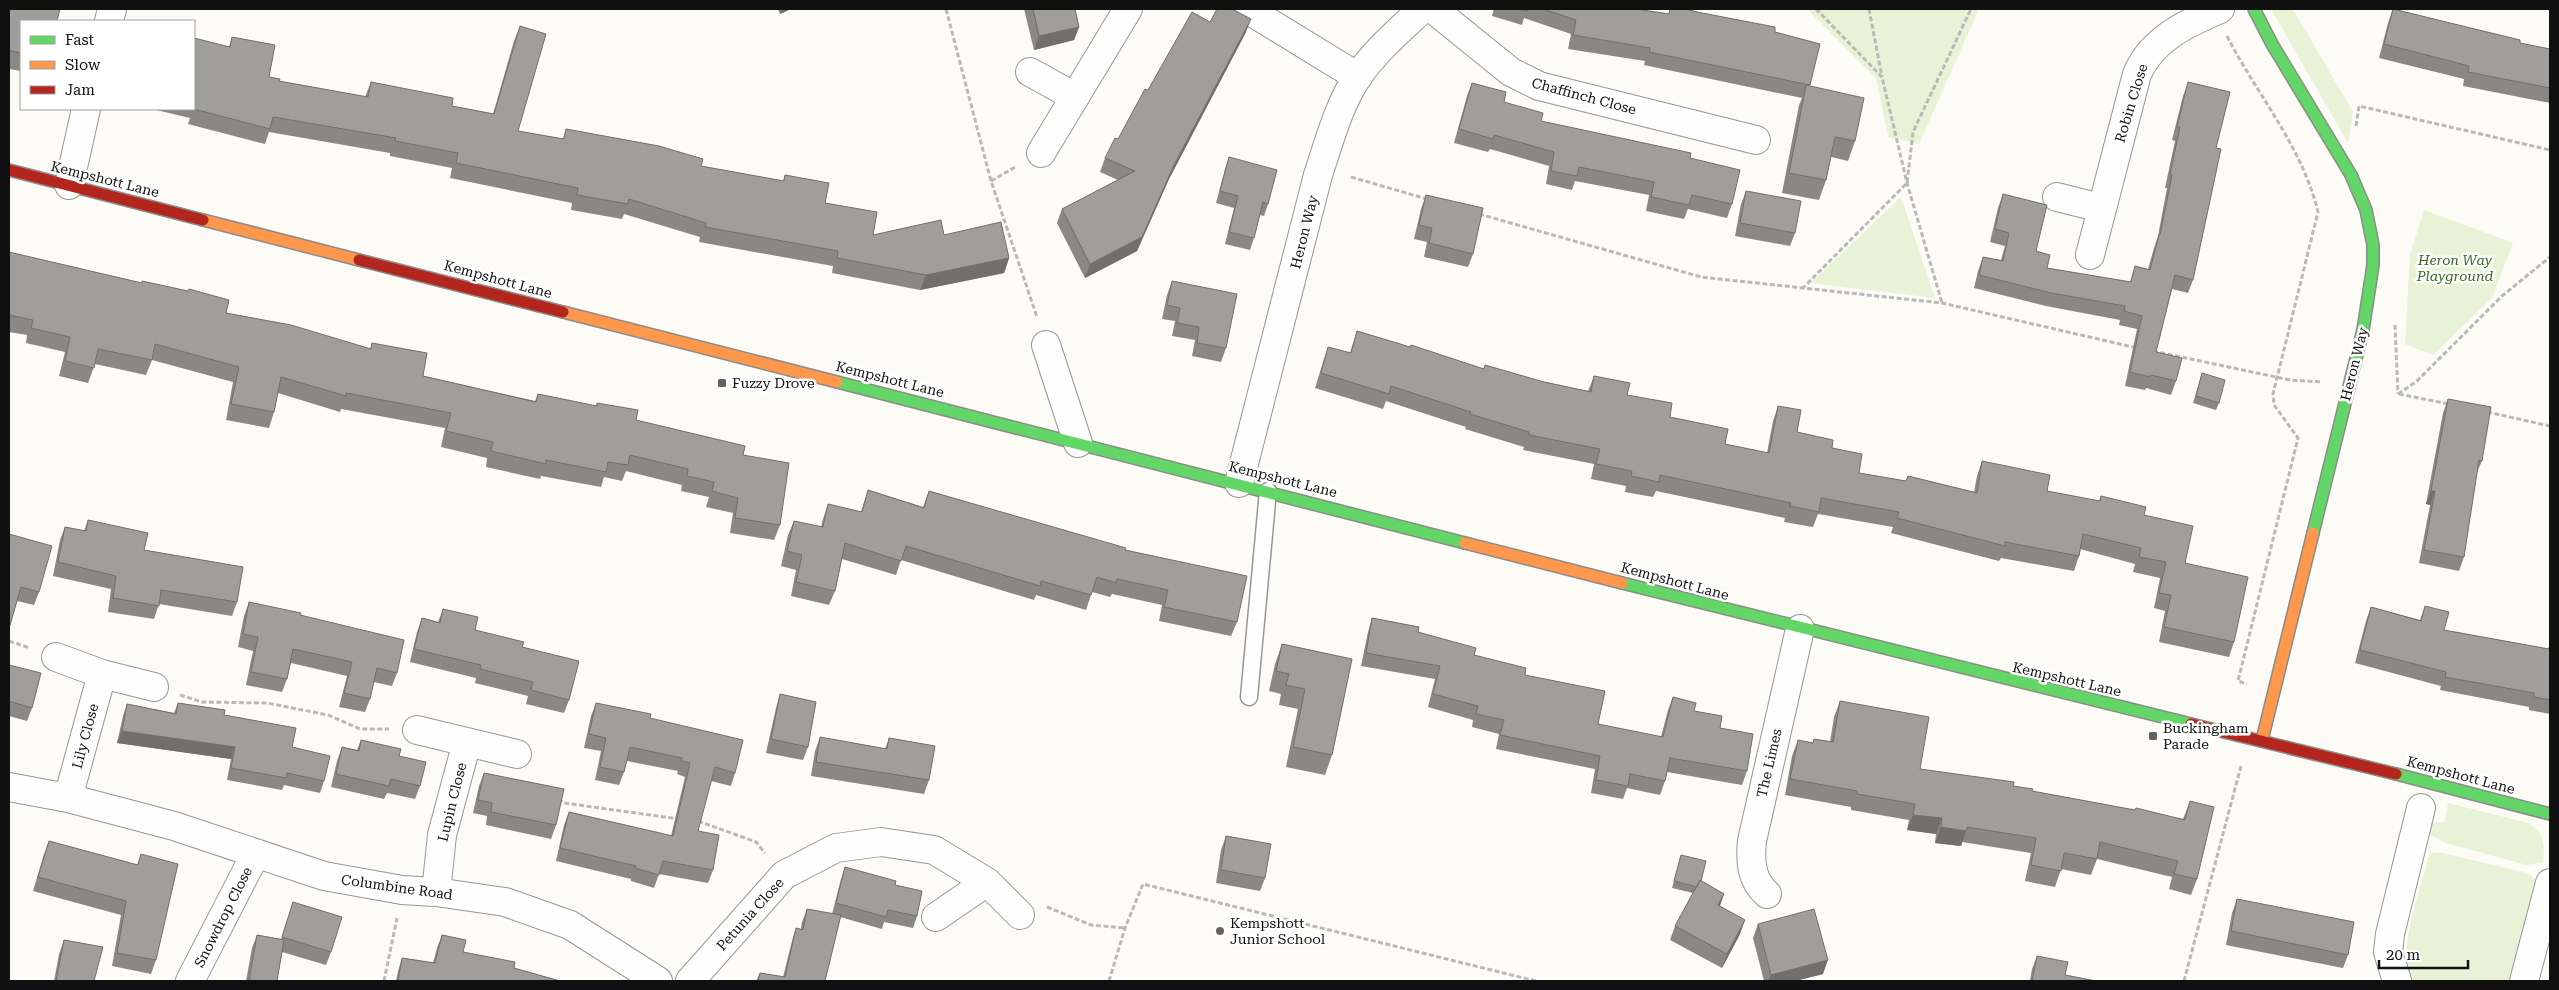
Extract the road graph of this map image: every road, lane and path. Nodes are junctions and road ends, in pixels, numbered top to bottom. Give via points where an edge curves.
1 (946, 9) edge
2 (1128, 9) edge
3 (1247, 9) edge
4 (1422, 9) edge
5 (1433, 9) edge
6 (1816, 9) edge
7 (1869, 9) edge
8 (1971, 9) edge
9 (2254, 9) edge
10 (2218, 10) edge
11 (1030, 72) dead end
12 (1358, 77) junction
13 (1882, 77) junction
14 (1075, 97) junction
15 (86, 110) edge
16 (1756, 140) dead end
17 (2550, 150) edge
18 (1040, 152) dead end
19 (2346, 166) junction
20 (9, 170) edge
21 (1351, 177) dead end
22 (1907, 183) junction
23 (69, 185) junction
24 (2057, 197) dead end
25 (1436, 202) edge
26 (2102, 208) junction
27 (1474, 212) edge
28 (2090, 255) dead end
29 (2550, 257) edge
30 (1802, 289) junction
31 (1942, 303) junction
32 (1046, 345) joint
33 (2141, 349) edge
34 (2151, 351) edge
35 (2277, 377) junction
36 (2349, 384) junction
37 (2455, 406) edge
38 (2483, 412) edge
39 (2550, 426) edge
40 (1078, 443) junction
41 (1239, 483) junction
42 (1268, 491) junction
43 (1800, 629) junction
44 (56, 657) dead end
45 (102, 674) junction
46 (154, 687) joint
47 (2272, 691) junction
48 (1249, 697) dead end
49 (417, 730) joint
50 (2262, 740) junction
51 (467, 742) junction
52 (517, 754) dead end
53 (2244, 759) dead end
54 (9, 787) edge
55 (550, 794) edge
56 (68, 798) junction
57 (2421, 807) dead end
58 (2550, 814) edge
59 (682, 819) edge
60 (692, 820) edge
61 (256, 853) junction
62 (784, 875) junction
63 (986, 882) junction
64 (2550, 883) edge
65 (402, 890) junction
66 (436, 892) junction
67 (1767, 894) dead end
68 (1020, 915) joint
69 (936, 917) dead end
70 (1126, 928) junction
71 (190, 981) edge
72 (384, 981) edge
73 (658, 981) edge
74 (690, 981) edge
75 (1109, 981) edge
76 (1536, 981) edge
77 (2184, 981) edge
78 (2397, 981) edge
79 (2524, 981) edge

1 - 32 path via 991,181
2 - 14 street
3 - 12 street
4 - 12 street, Heron Way via 1375,55
5 - 16 street, Chaffinch Close via 1504,67 1539,86
6 - 13 path
7 - 13 path
8 - 22 path via 1913,132
9 - 19 street, Heron Way
10 - 26 street, Robin Close via 2161,41 2142,61
10 - 35 path via 2228,38 2297,155 2312,188 2318,212
11 - 14 street
12 - 41 street, Heron Way via 1341,112 1318,175
13 - 22 path
14 - 18 street
15 - 23 street
17 - 19 path via 2359,106
19 - 36 street, Heron Way via 2366,210 2373,245 2368,307
20 - 23 street, Kempshott Lane
21 - 25 path
22 - 30 path
22 - 31 path
23 - 40 street, Kempshott Lane
24 - 26 street
26 - 28 street, Robin Close
27 - 30 path via 1701,277
29 - 37 path via 2502,296 2416,381 2398,394
30 - 31 path
31 - 33 path
32 - 40 street
34 - 35 path
35 - 36 path
35 - 47 path via 2274,405 2298,438 2238,681
36 - 47 street, Heron Way
38 - 39 path
40 - 41 street, Kempshott Lane
41 - 42 street, Kempshott Lane
42 - 43 street, Kempshott Lane
42 - 48 lane
43 - 50 street, Kempshott Lane
43 - 67 street, The Limes via 1752,841 1755,878
44 - 45 street
45 - 46 street
45 - 56 street, Lily Close
46 - 49 path via 202,702 267,703 328,715 360,729
47 - 50 street, Heron Way
49 - 51 street
50 - 58 street, Kempshott Lane
51 - 52 street
51 - 66 street, Lupin Close via 442,835
53 - 77 path
54 - 56 street, Columbine Road
55 - 59 path via 564,803
56 - 61 street, Columbine Road via 174,826
57 - 78 street via 2390,934 2388,952
60 - 62 path via 756,842
61 - 65 street, Columbine Road via 324,876
61 - 71 street, Snowdrop Close
62 - 63 street, Petunia Close via 836,848 881,842 934,850
62 - 74 street, Petunia Close
63 - 68 street, Petunia Close
63 - 69 street
64 - 79 street
65 - 66 street, Columbine Road
65 - 72 path
66 - 73 street, Columbine Road via 505,902 570,925
68 - 70 path via 1042,905 1091,924
70 - 75 path
70 - 76 path via 1143,884

